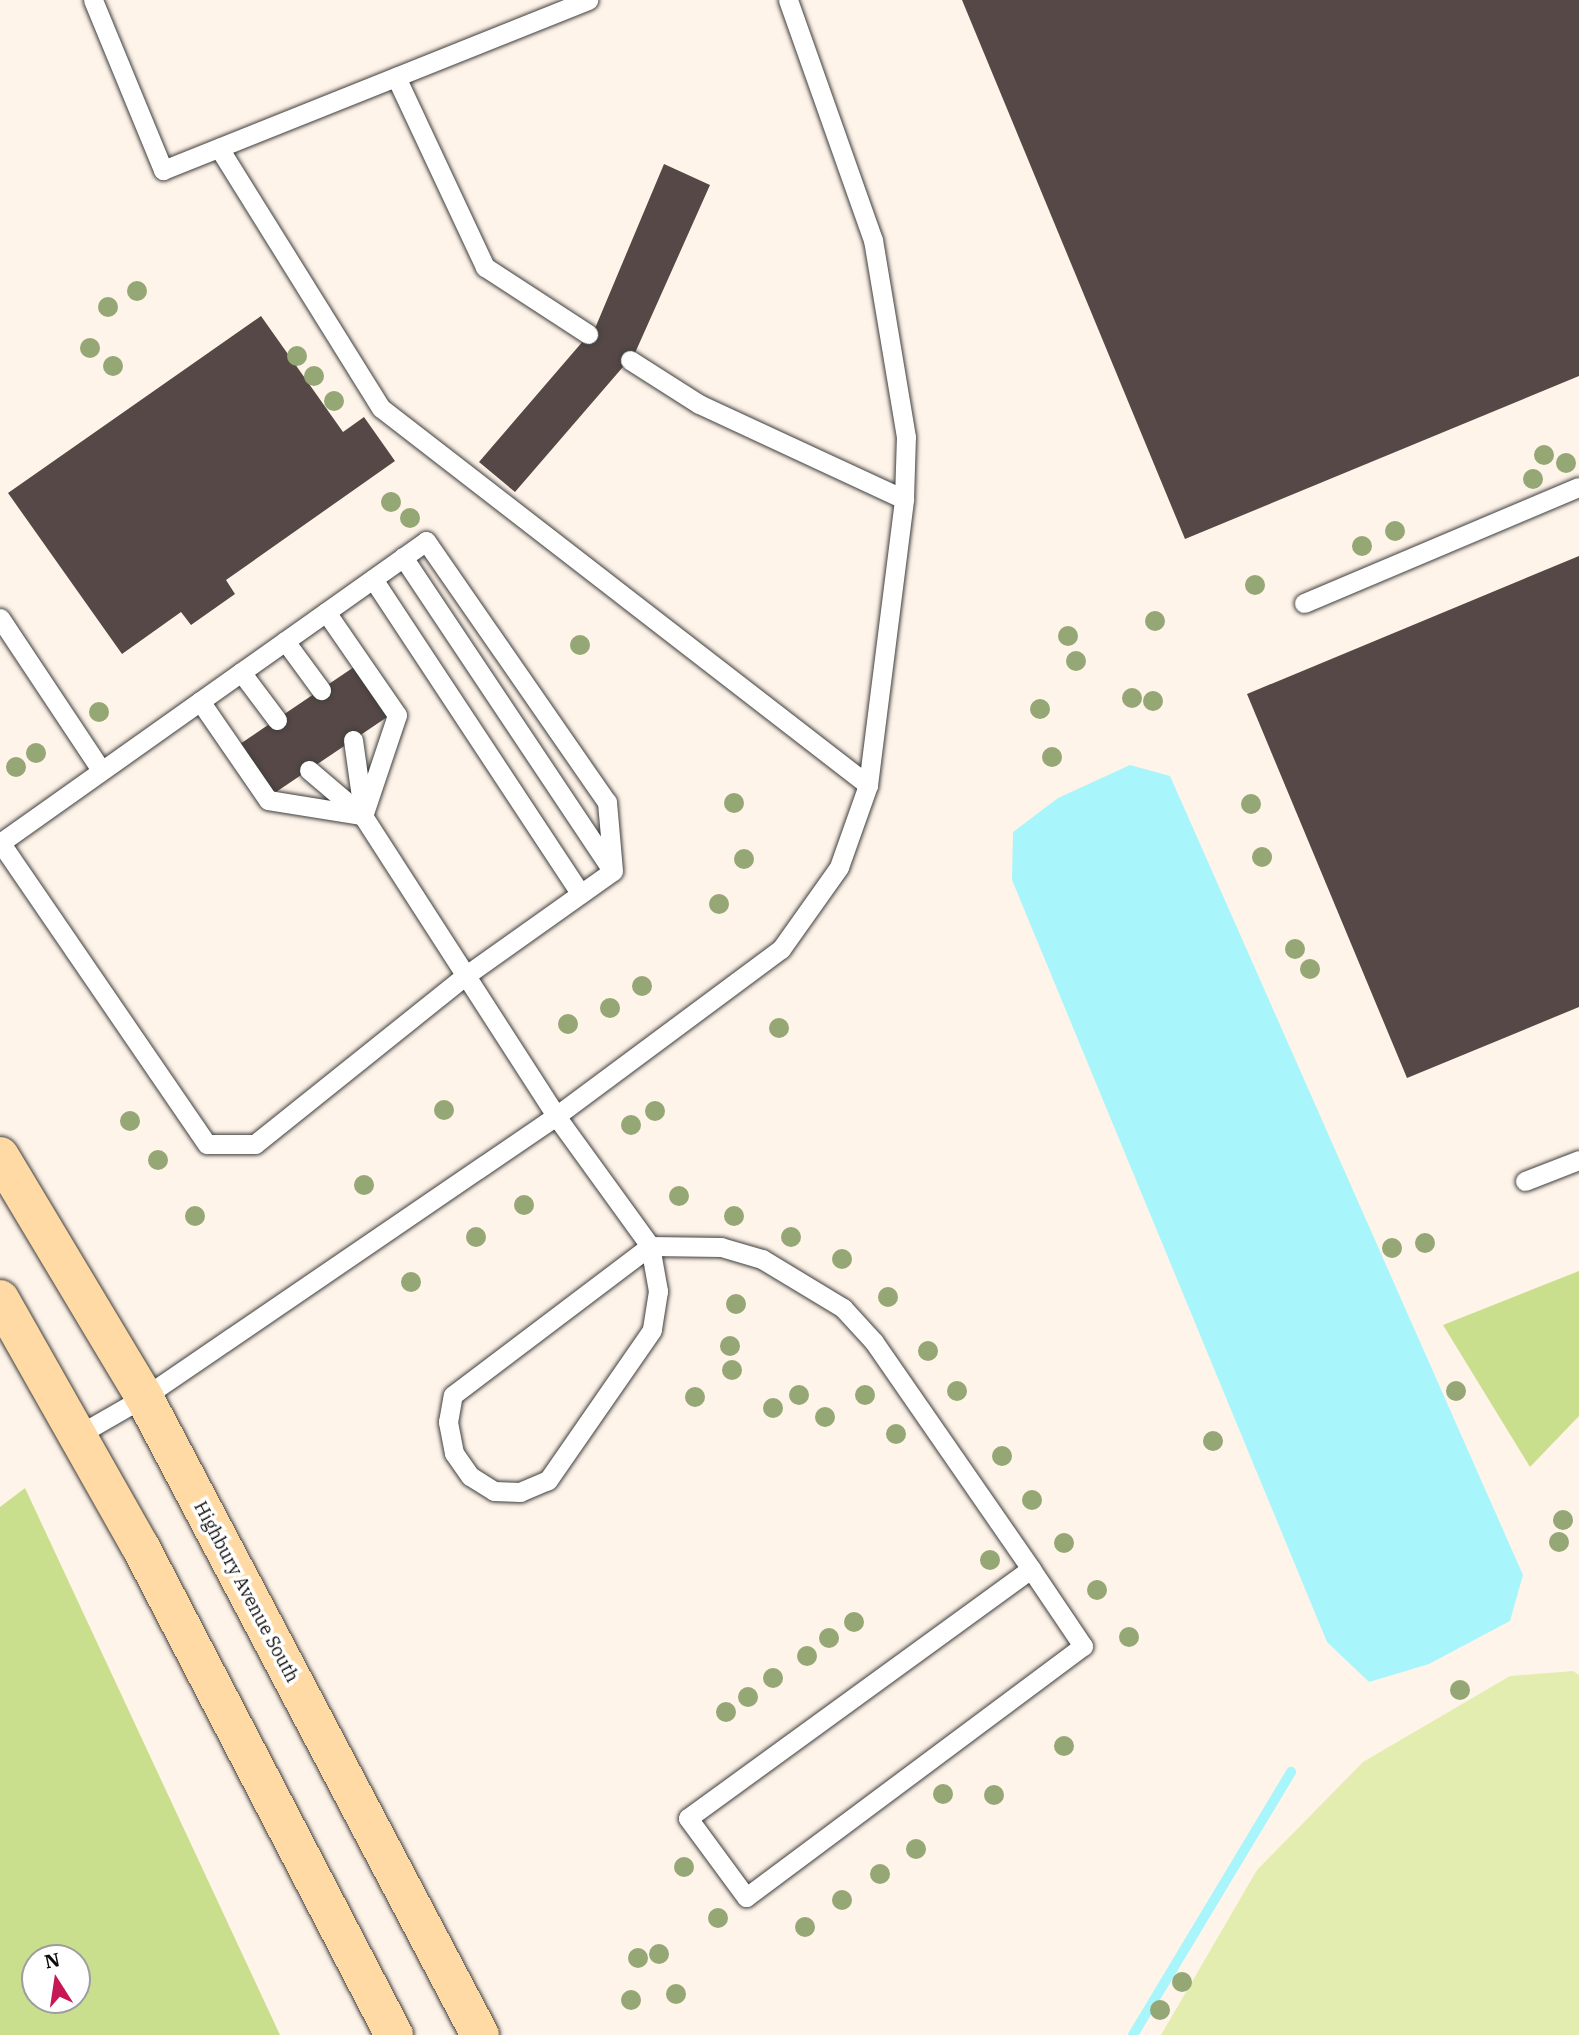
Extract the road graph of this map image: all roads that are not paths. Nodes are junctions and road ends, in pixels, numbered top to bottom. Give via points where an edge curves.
1 (93, 0) edge
2 (588, 0) edge
3 (788, 0) edge
4 (396, 77) junction
5 (219, 148) junction
6 (588, 334) dead end
7 (630, 360) dead end
8 (1579, 487) edge
9 (904, 499) junction
10 (403, 557) junction
11 (373, 579) junction
12 (1304, 603) dead end
13 (326, 612) junction
14 (0, 618) edge
15 (285, 641) junction
16 (241, 671) junction
17 (321, 690) dead end
18 (200, 701) junction
19 (277, 720) dead end
20 (353, 740) dead end
21 (101, 770) junction
22 (309, 770) dead end
23 (868, 785) junction
24 (363, 816) junction
25 (0, 843) edge
26 (613, 871) junction
27 (581, 894) junction
28 (465, 976) junction
29 (556, 1116) junction
30 (0, 1156) edge
31 (1579, 1160) edge
32 (1525, 1181) dead end
33 (650, 1246) junction
34 (0, 1299) edge
35 (144, 1397) junction
36 (78, 1435) junction
37 (1031, 1569) junction
38 (394, 2035) edge
39 (480, 2035) edge

1 - 5 lane via 163,170
2 - 4 lane
3 - 9 lane via 873,240 906,437
4 - 5 lane
4 - 6 lane via 485,267
5 - 23 lane via 381,408
7 - 9 lane via 699,404
8 - 12 lane
9 - 23 lane
10 - 11 lane
10 - 26 lane
10 - 26 lane via 426,541 607,802
11 - 13 lane
11 - 27 lane
13 - 15 lane
13 - 24 lane via 397,715
14 - 21 lane
15 - 16 lane
15 - 17 lane
16 - 18 lane
16 - 19 lane
18 - 21 lane
18 - 24 lane via 268,800
20 - 24 lane
21 - 25 lane
22 - 24 lane
23 - 29 lane via 839,867 781,949
24 - 28 lane
25 - 28 lane via 207,1144 255,1144
26 - 27 lane
27 - 28 lane
28 - 29 lane
29 - 33 lane
29 - 35 lane
30 - 35 main road, Highbury Avenue South
31 - 32 lane
33 - 33 lane via 453,1395 448,1422 454,1453 470,1476 494,1491 520,1492 548,1480 652,1330 658,1291
33 - 37 lane via 721,1247 762,1259 842,1308 874,1342
34 - 36 main road
35 - 36 lane
35 - 39 main road, Highbury Avenue South
36 - 38 main road
37 - 37 lane via 1083,1646 746,1897 688,1818

